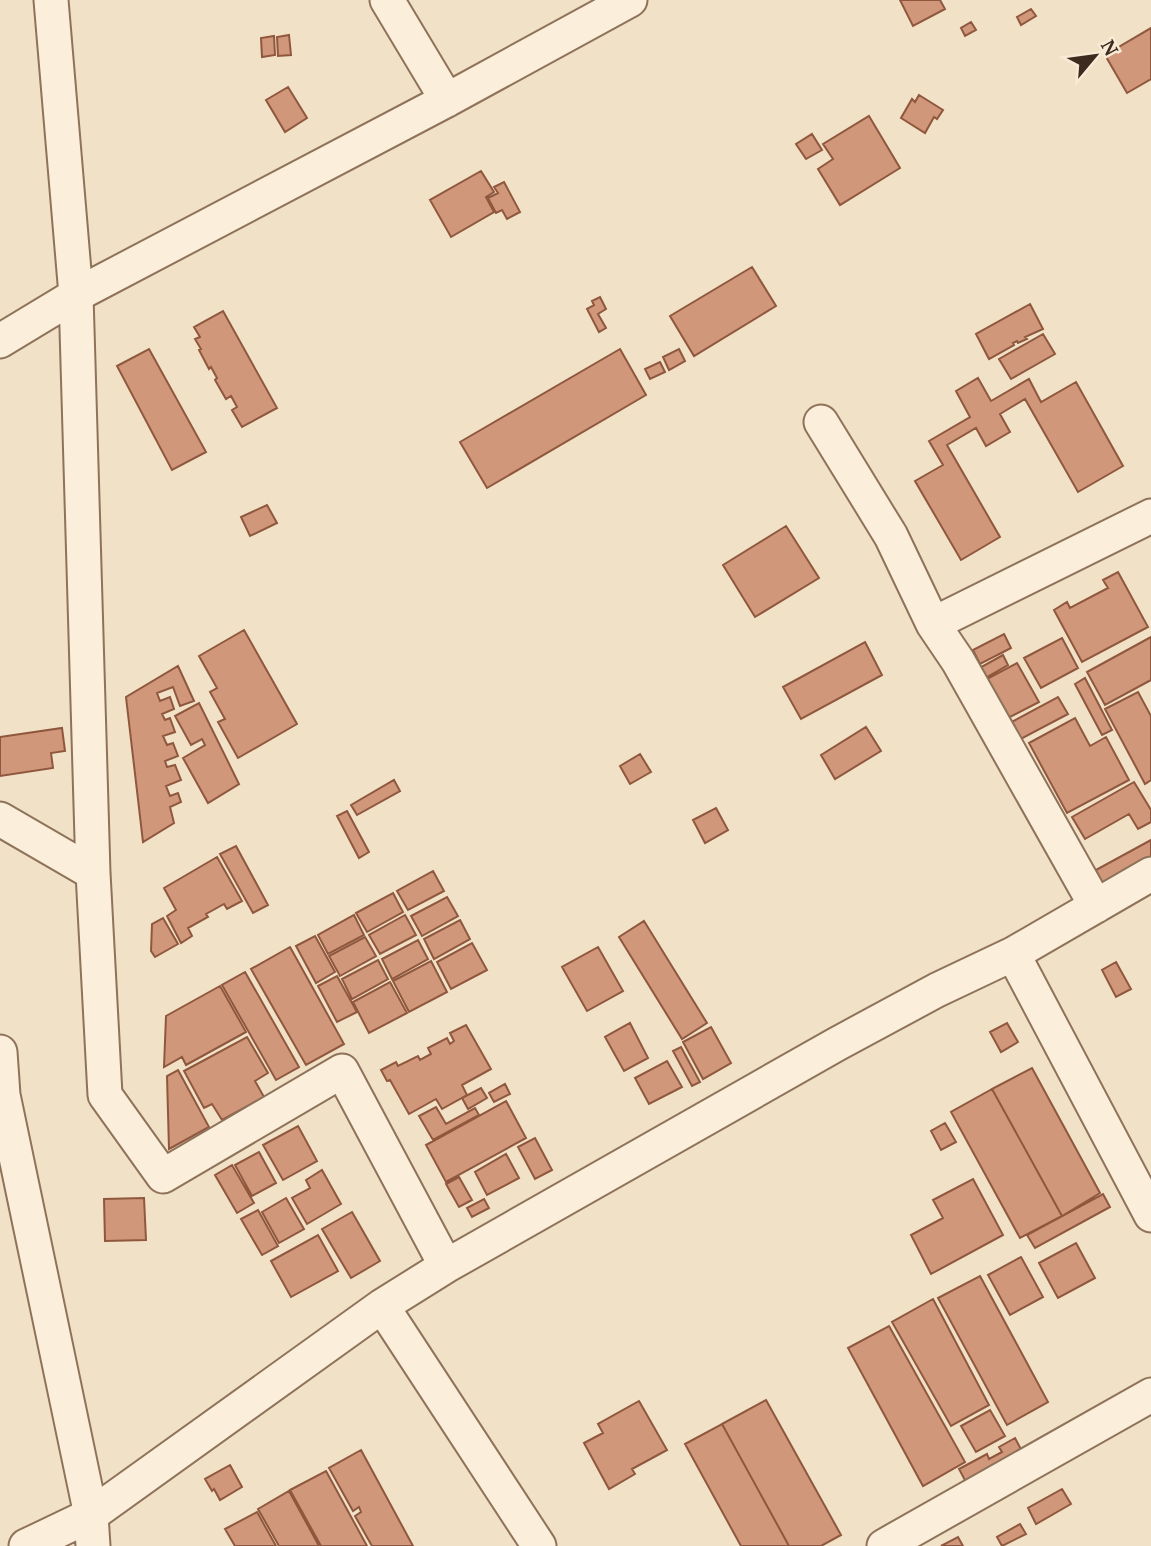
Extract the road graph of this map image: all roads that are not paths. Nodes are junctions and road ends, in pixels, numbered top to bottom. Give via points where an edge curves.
1 (51, 0) edge
2 (387, 0) edge
3 (630, 0) edge
4 (447, 100) junction
5 (76, 295) junction
6 (0, 341) edge
7 (821, 422) dead end
8 (1151, 516) edge
9 (933, 624) junction
10 (0, 819) edge
11 (93, 873) junction
12 (1151, 874) edge
13 (1096, 906) junction
14 (1013, 954) junction
15 (0, 1052) edge
16 (1151, 1215) edge
17 (446, 1266) junction
18 (382, 1307) junction
19 (1151, 1395) edge
20 (92, 1530) edge
21 (26, 1546) edge
22 (539, 1546) edge
23 (884, 1546) edge

1 - 5 street
2 - 4 street
3 - 4 street
4 - 5 street
5 - 6 street
5 - 11 street
7 - 9 street via 891,536
8 - 9 street
9 - 13 street
10 - 11 street
11 - 17 street via 105,1095 163,1175 342,1071
12 - 13 street
13 - 14 street
14 - 16 street
14 - 17 street via 870,1026
15 - 20 street via 3,1095
17 - 18 street
18 - 20 street
18 - 22 street
19 - 23 street
20 - 21 street

